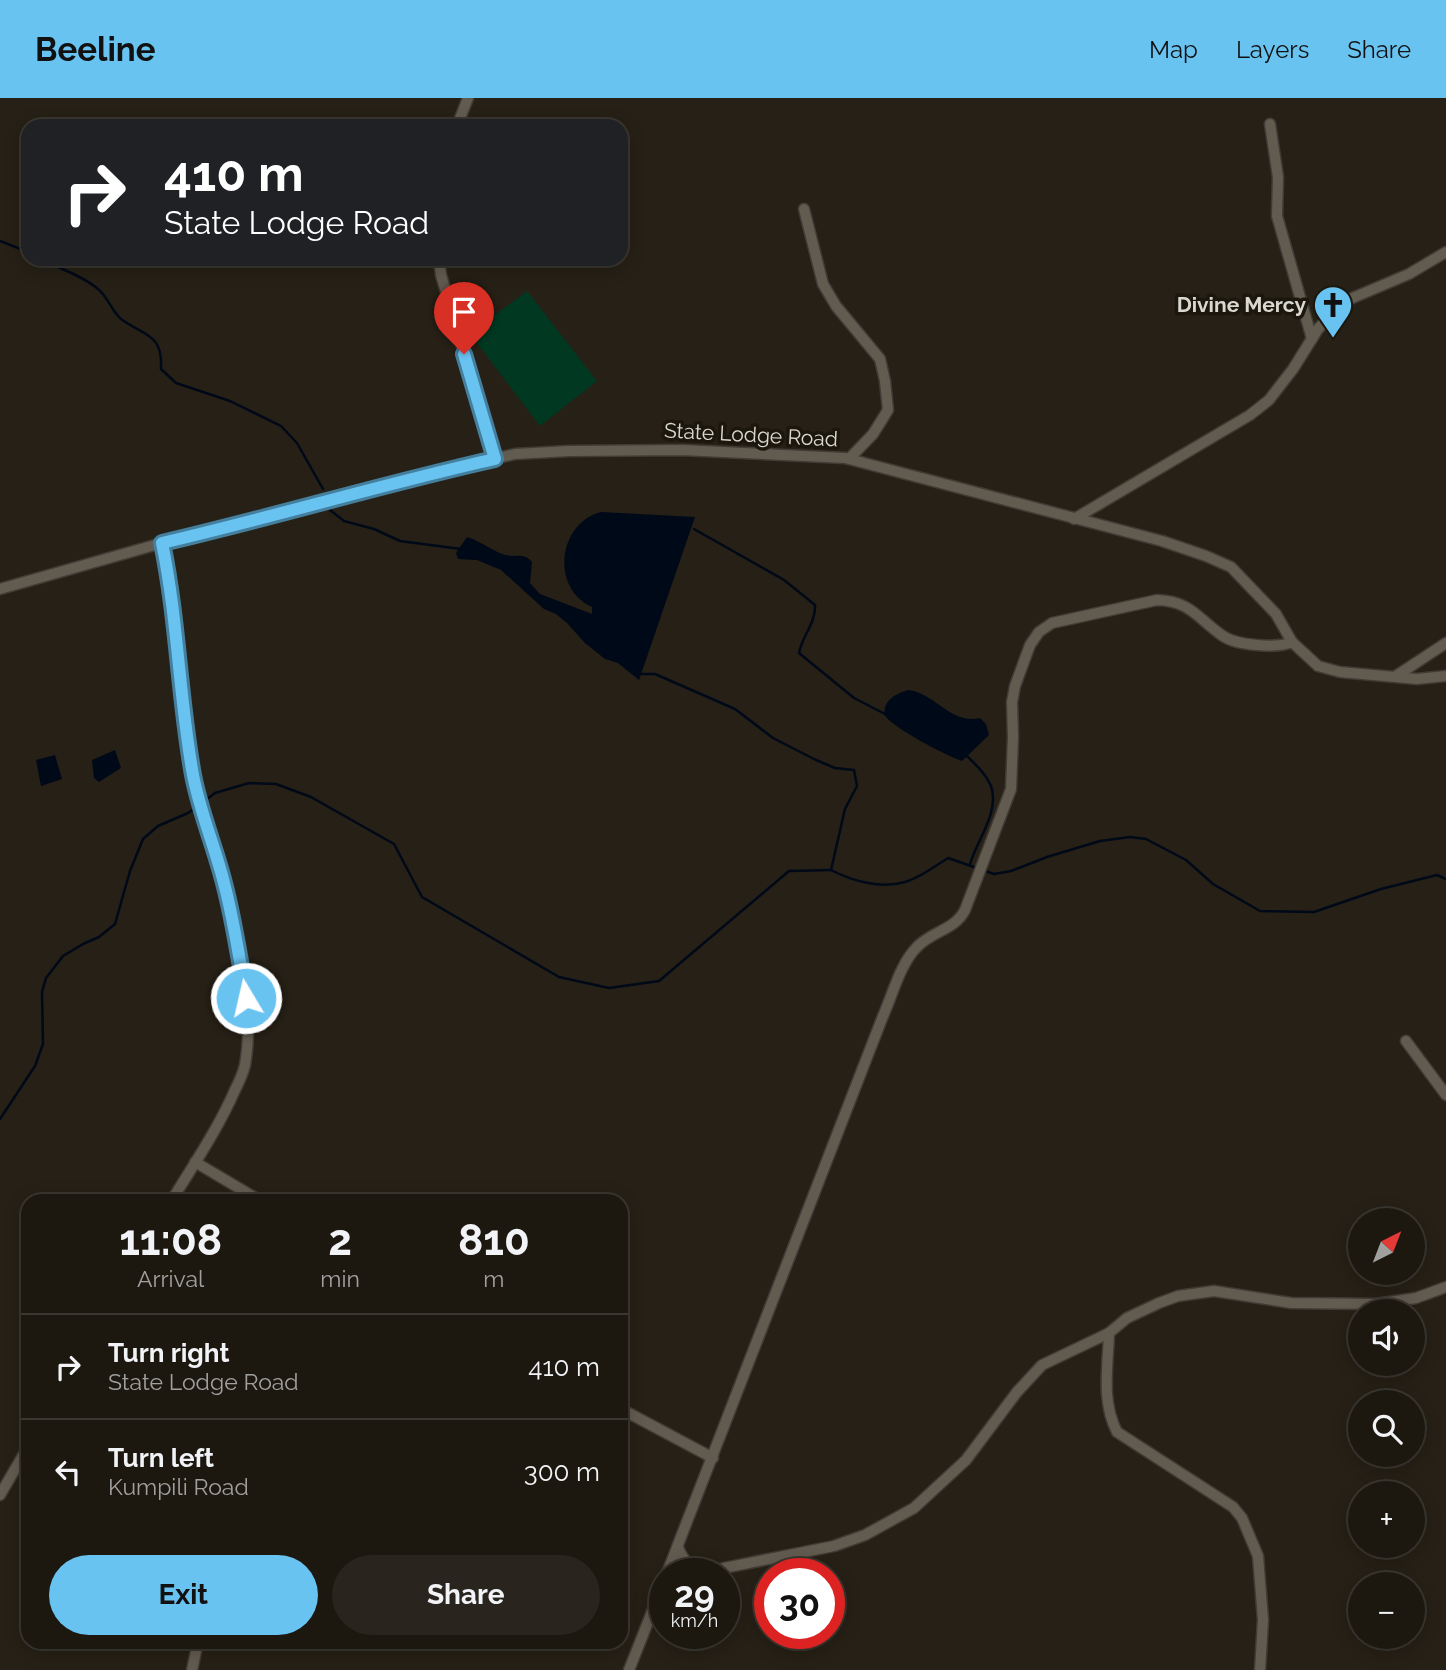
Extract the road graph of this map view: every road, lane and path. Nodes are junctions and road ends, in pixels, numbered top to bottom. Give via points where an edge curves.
1 (468, 98) edge
2 (460, 119) edge
3 (1270, 124) dead end
4 (804, 209) dead end
5 (1446, 252) edge
6 (440, 266) edge
7 (1312, 339) junction
8 (495, 459) junction
9 (849, 459) junction
10 (1074, 519) junction
11 (162, 543) junction
12 (0, 589) edge
13 (1292, 642) junction
14 (1446, 643) edge
15 (1396, 676) junction
16 (1446, 677) edge
17 (1406, 1041) dead end
18 (1446, 1095) edge
19 (195, 1162) junction
20 (176, 1194) edge
21 (249, 1194) edge
22 (1446, 1287) edge
23 (1110, 1334) junction
24 (628, 1413) edge
25 (713, 1458) junction
26 (21, 1459) edge
27 (0, 1495) edge
28 (678, 1546) junction
29 (673, 1558) edge
30 (681, 1558) edge
31 (740, 1565) edge
32 (649, 1622) edge
33 (196, 1649) edge
34 (192, 1670) edge
35 (629, 1670) edge
36 (1260, 1670) edge

1 - 2 street
3 - 7 street via 1278,177 1277,216
4 - 9 street via 823,284 880,359 885,381 888,410
5 - 7 street via 1409,274 1343,302
6 - 8 street
7 - 10 street via 1269,400 1250,415
8 - 9 street, State Lodge Road via 569,451 682,450
8 - 11 street, State Lodge Road
9 - 10 street, State Lodge Road
10 - 13 street, State Lodge Road via 1162,541 1231,567 1276,614
11 - 12 street, State Lodge Road
11 - 19 street via 198,797 227,893 249,1027 244,1069
13 - 15 street, State Lodge Road via 1318,666
13 - 25 street via 1271,646 1232,640 1190,608 1167,600 1052,623 1027,649 1012,702 1011,789 974,885 961,918 910,956
14 - 15 street
15 - 16 street, State Lodge Road
17 - 18 street
19 - 20 street
19 - 21 street
22 - 23 street via 1416,1298 1377,1304 1291,1303 1197,1292 1127,1318
23 - 31 street via 1042,1366 966,1460 914,1508 834,1546
23 - 36 street via 1106,1402 1117,1432 1233,1507 1248,1529 1258,1556 1263,1620
24 - 25 street
25 - 28 street
26 - 27 street
28 - 29 street
28 - 30 street
32 - 35 street
33 - 34 street

